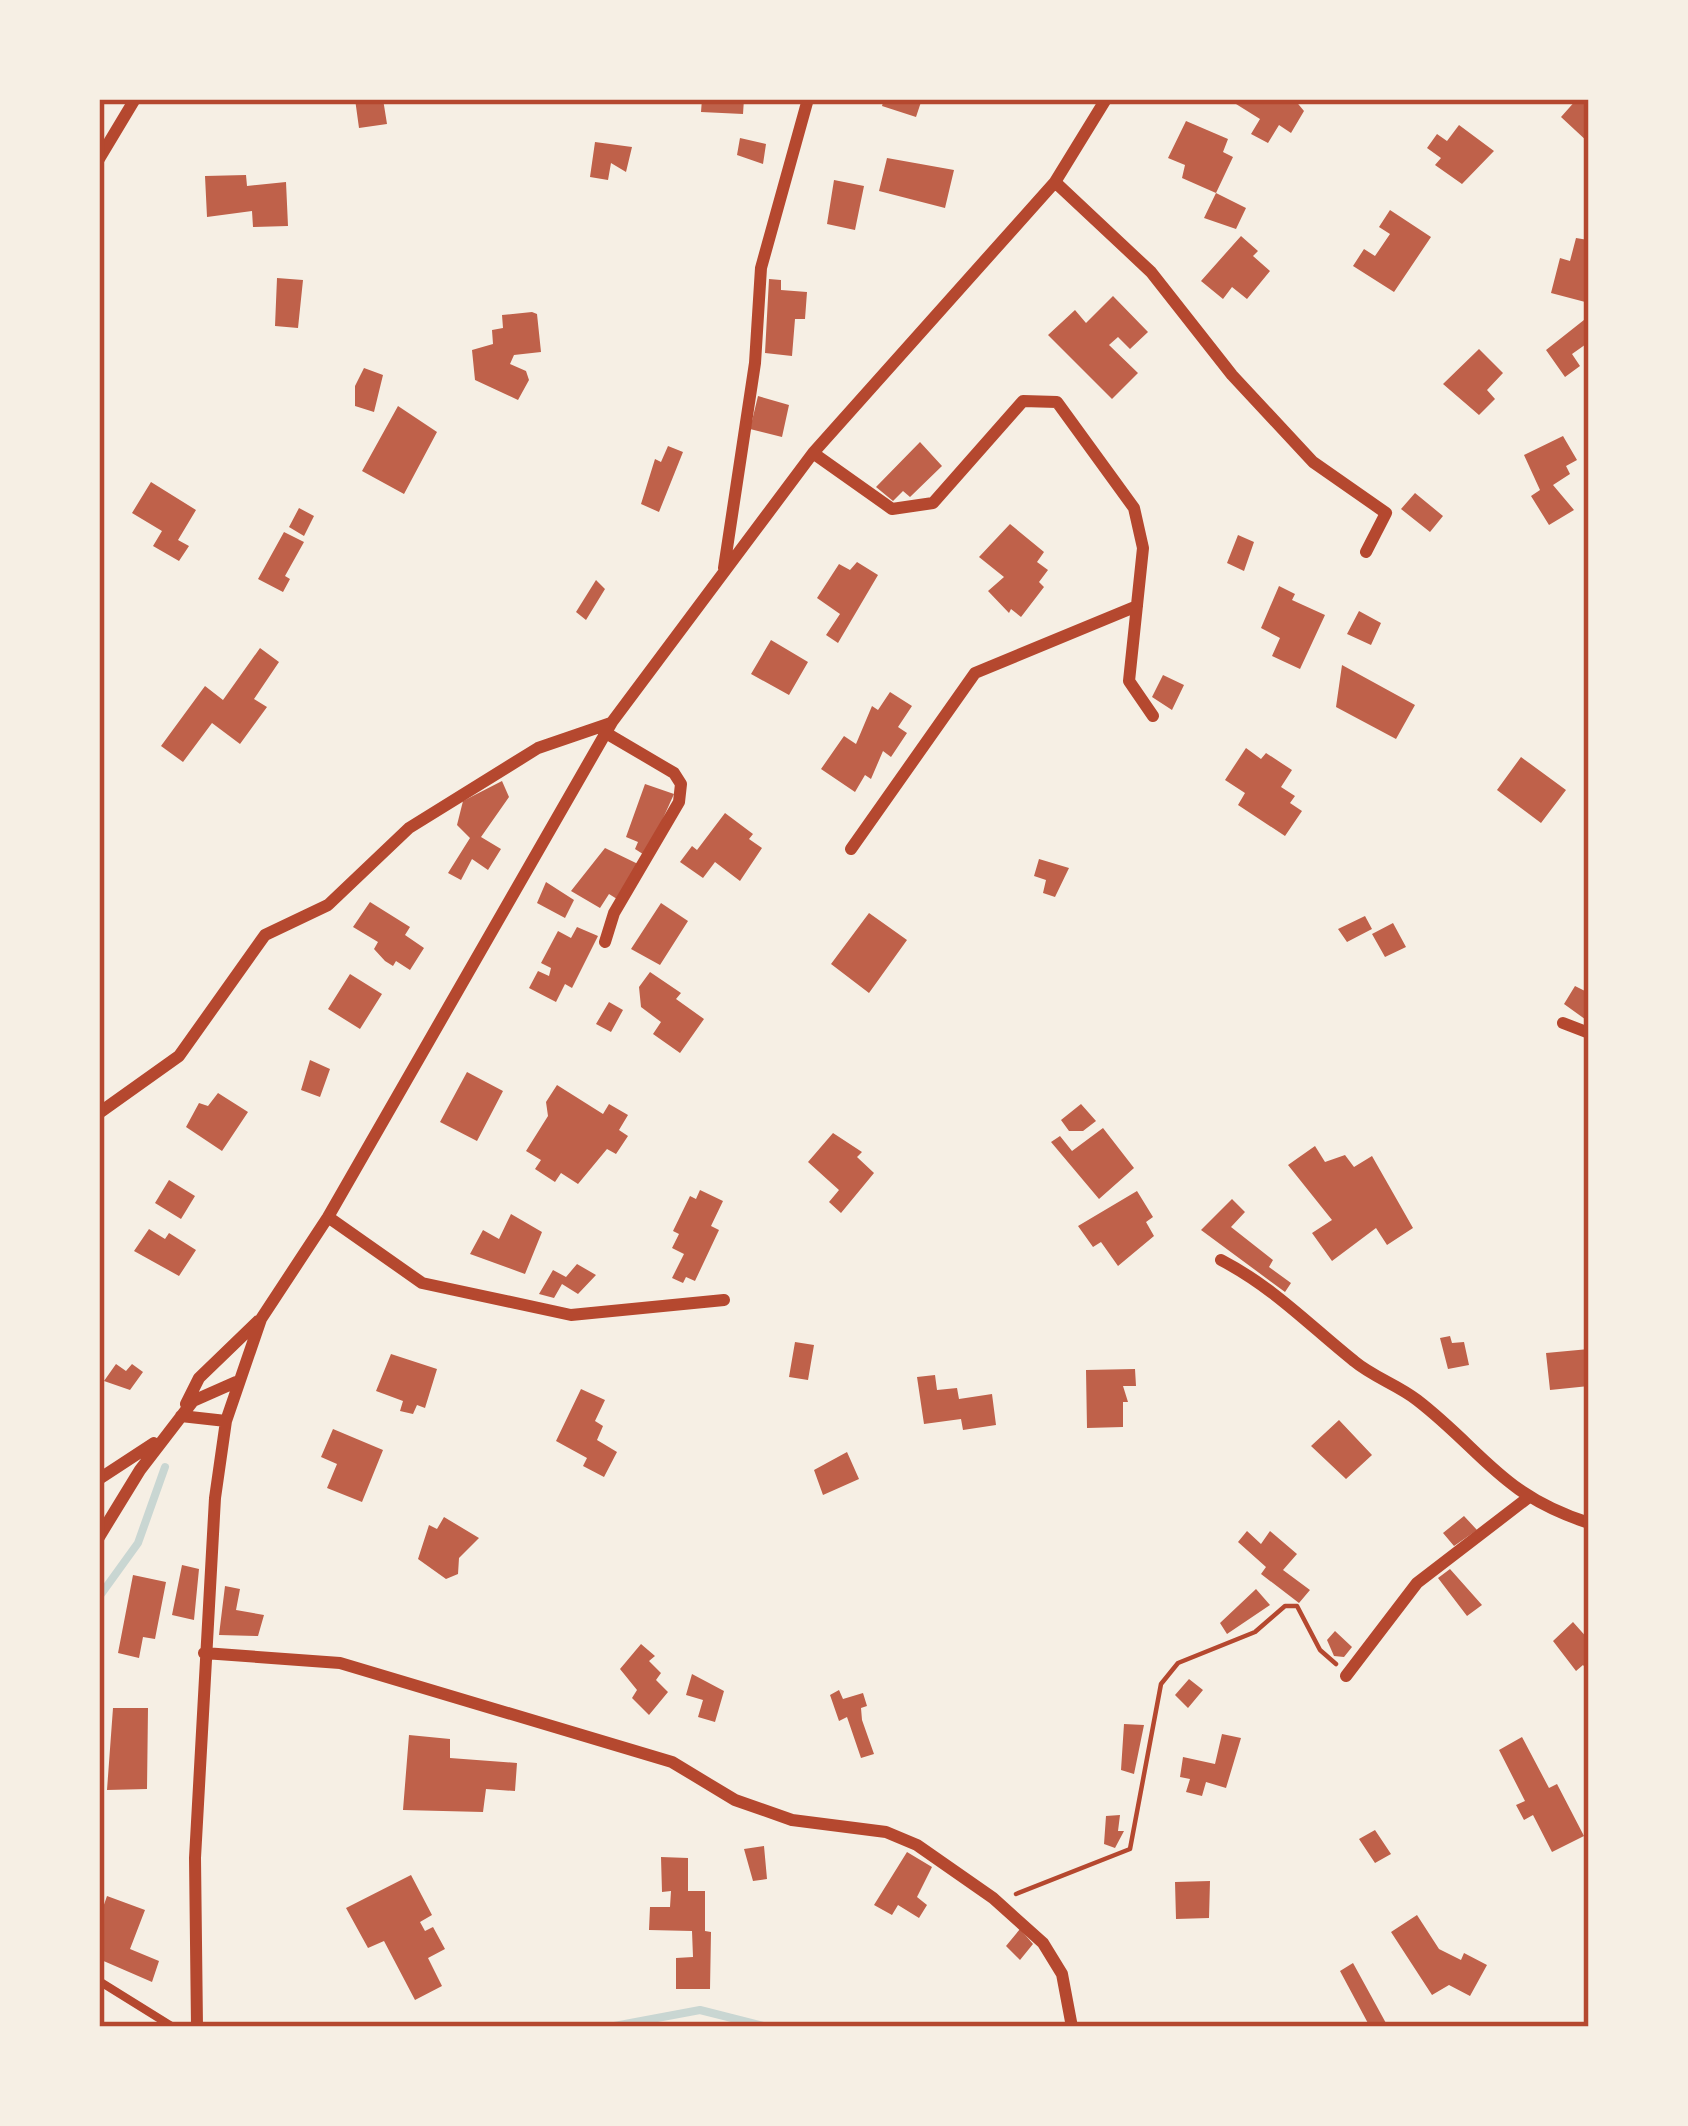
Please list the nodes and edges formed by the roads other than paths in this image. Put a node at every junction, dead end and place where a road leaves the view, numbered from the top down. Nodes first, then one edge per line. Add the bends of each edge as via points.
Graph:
1 (135, 99) edge
2 (808, 99) edge
3 (1106, 99) edge
4 (99, 159) edge
5 (1055, 182) junction
6 (813, 453) junction
7 (1366, 552) dead end
8 (724, 569) junction
9 (1137, 605) junction
10 (1153, 716) dead end
11 (609, 728) junction
12 (851, 849) dead end
13 (605, 942) dead end
14 (1563, 1023) dead end
15 (1589, 1033) edge
16 (99, 1113) edge
17 (328, 1217) junction
18 (1221, 1260) dead end
19 (724, 1300) dead end
20 (261, 1318) junction
21 (236, 1382) junction
22 (181, 1416) junction
23 (226, 1420) junction
24 (165, 1436) junction
25 (99, 1479) edge
26 (1529, 1497) junction
27 (1589, 1522) edge
28 (99, 1537) edge
29 (204, 1653) junction
30 (1346, 1676) road end
31 (99, 1982) edge
32 (173, 2027) edge
33 (197, 2027) edge
34 (1072, 2027) edge

1 - 4 street
2 - 8 street via 760,268 755,363
3 - 5 street
5 - 6 street
5 - 7 street via 1151,272 1313,462 1386,513
6 - 8 street
6 - 9 street via 892,509 933,502 1023,400 1057,402 1134,508 1143,548
8 - 11 street
9 - 10 street via 1129,681
9 - 12 street via 975,673
11 - 13 street via 681,784 679,802
11 - 16 street via 520,759 409,828 328,905 265,935 178,1056
11 - 17 street
14 - 15 street
17 - 19 street via 422,1283 571,1316
17 - 20 street
18 - 26 street via 1417,1399 1484,1466
20 - 21 street
20 - 22 street via 199,1378
21 - 22 street via 193,1401
21 - 23 street
22 - 23 street
22 - 24 street
23 - 29 street
24 - 25 street
24 - 28 street
26 - 27 street
26 - 30 street via 1417,1583
29 - 33 street
29 - 34 street via 340,1663 672,1762 751,1807 917,1845 1042,1943 1062,1974
31 - 32 lane

